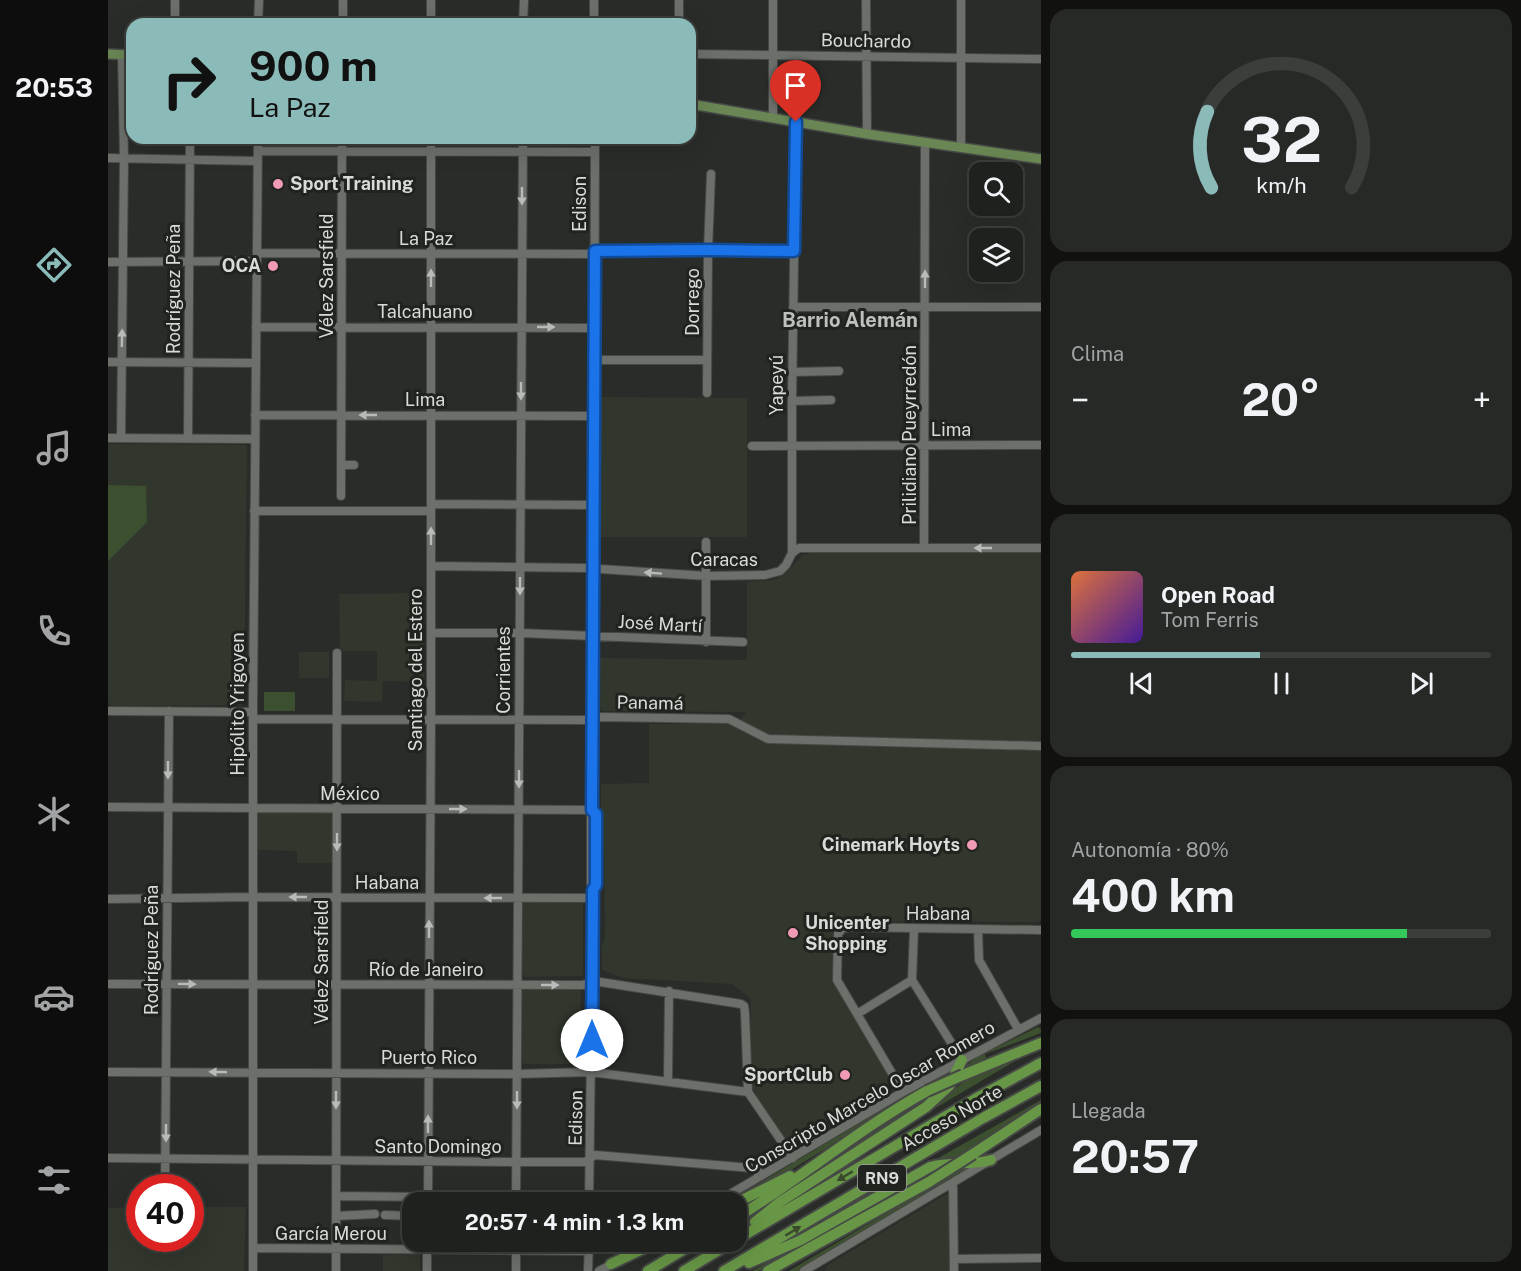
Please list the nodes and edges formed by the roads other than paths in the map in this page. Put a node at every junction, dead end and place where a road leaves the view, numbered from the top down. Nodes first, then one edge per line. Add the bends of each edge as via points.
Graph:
1 (174, 0) edge
2 (259, 0) edge
3 (343, 0) edge
4 (431, 0) edge
5 (524, 0) edge
6 (594, 0) edge
7 (679, 0) edge
8 (773, 0) edge
9 (866, 0) edge
10 (961, 0) edge
11 (175, 18) edge
12 (258, 18) edge
13 (342, 18) edge
14 (431, 18) edge
15 (524, 18) edge
16 (594, 18) edge
17 (679, 18) edge
18 (108, 54) edge
19 (696, 54) edge
20 (126, 55) edge
21 (773, 55) junction
22 (866, 56) junction
23 (961, 58) junction
24 (1041, 58) edge
25 (126, 89) edge
26 (696, 105) edge
27 (773, 118) junction
28 (796, 122) junction
29 (867, 134) junction
30 (926, 142) junction
31 (190, 144) edge
32 (258, 144) edge
33 (342, 144) edge
34 (431, 144) edge
35 (523, 144) edge
36 (595, 144) edge
37 (961, 146) junction
38 (342, 151) junction
39 (258, 152) junction
40 (431, 152) junction
41 (523, 152) junction
42 (595, 152) junction
43 (108, 158) edge
44 (124, 158) junction
45 (1041, 159) edge
46 (190, 160) junction
47 (258, 161) junction
48 (711, 174) dead end
49 (708, 250) junction
50 (794, 251) junction
51 (342, 253) junction
52 (595, 253) junction
53 (431, 254) junction
54 (522, 254) junction
55 (257, 257) junction
56 (188, 261) junction
57 (108, 262) edge
58 (123, 262) junction
59 (793, 306) junction
60 (925, 307) junction
61 (1041, 307) edge
62 (256, 327) junction
63 (342, 327) junction
64 (431, 327) junction
65 (522, 327) junction
66 (594, 328) junction
67 (594, 360) junction
68 (707, 360) junction
69 (108, 362) edge
70 (122, 362) junction
71 (189, 363) junction
72 (256, 363) junction
73 (839, 371) dead end
74 (792, 372) junction
75 (707, 393) dead end
76 (831, 400) dead end
77 (792, 401) junction
78 (341, 414) junction
79 (255, 415) junction
80 (431, 415) junction
81 (521, 416) junction
82 (594, 416) junction
83 (108, 438) edge
84 (121, 438) junction
85 (188, 439) junction
86 (255, 439) junction
87 (925, 445) junction
88 (1041, 445) edge
89 (752, 446) dead end
90 (792, 446) junction
91 (341, 465) junction
92 (354, 465) dead end
93 (341, 496) dead end
94 (520, 505) junction
95 (594, 505) junction
96 (431, 508) junction
97 (254, 511) junction
98 (706, 542) dead end
99 (924, 547) junction
100 (1041, 548) edge
101 (792, 553) junction
102 (431, 566) junction
103 (520, 566) junction
104 (593, 569) junction
105 (707, 576) junction
106 (431, 633) junction
107 (520, 633) junction
108 (593, 635) junction
109 (706, 642) junction
110 (742, 642) dead end
111 (337, 653) dead end
112 (108, 711) edge
113 (169, 711) junction
114 (253, 716) junction
115 (593, 719) junction
116 (337, 720) junction
117 (431, 720) junction
118 (519, 720) junction
119 (1041, 746) edge
120 (108, 807) edge
121 (168, 808) junction
122 (253, 809) junction
123 (337, 809) junction
124 (430, 809) junction
125 (519, 810) junction
126 (592, 810) junction
127 (593, 894) junction
128 (253, 897) junction
129 (337, 897) junction
130 (430, 898) junction
131 (518, 898) junction
132 (108, 899) edge
133 (167, 899) junction
134 (978, 929) junction
135 (914, 930) junction
136 (1041, 930) edge
137 (912, 980) junction
138 (167, 983) junction
139 (592, 983) junction
140 (108, 984) edge
141 (336, 984) junction
142 (429, 984) junction
143 (253, 985) junction
144 (518, 985) junction
145 (669, 992) junction
146 (857, 1014) junction
147 (1041, 1018) edge
148 (1018, 1029) junction
149 (1038, 1044) edge
150 (962, 1060) junction
151 (1041, 1063) edge
152 (108, 1072) edge
153 (166, 1072) junction
154 (591, 1072) junction
155 (253, 1073) junction
156 (336, 1073) junction
157 (428, 1073) junction
158 (517, 1074) junction
159 (668, 1081) junction
160 (1041, 1086) edge
161 (748, 1092) junction
162 (903, 1092) junction
163 (1041, 1109) edge
164 (1041, 1130) edge
165 (835, 1152) junction
166 (108, 1158) edge
167 (166, 1158) junction
168 (590, 1158) junction
169 (793, 1158) junction
170 (253, 1160) junction
171 (991, 1160) junction
172 (336, 1161) junction
173 (428, 1162) junction
174 (517, 1162) junction
175 (165, 1174) edge
176 (757, 1178) junction
177 (953, 1184) junction
178 (428, 1192) edge
179 (516, 1192) edge
180 (589, 1192) edge
181 (733, 1192) edge
182 (336, 1196) junction
183 (747, 1197) edge
184 (402, 1199) edge
185 (747, 1211) edge
186 (375, 1214) dead end
187 (385, 1215) dead end
188 (336, 1216) junction
189 (402, 1216) edge
190 (747, 1229) edge
191 (747, 1233) edge
192 (838, 1233) junction
193 (402, 1247) edge
194 (253, 1248) junction
195 (336, 1249) junction
196 (427, 1252) edge
197 (516, 1252) edge
198 (589, 1252) edge
199 (632, 1252) edge
200 (636, 1252) edge
201 (679, 1252) edge
202 (715, 1252) edge
203 (1041, 1258) edge
204 (955, 1259) junction
205 (611, 1264) junction
206 (814, 1269) edge
207 (253, 1271) edge
208 (336, 1271) edge
209 (427, 1271) edge
210 (516, 1271) edge
211 (588, 1271) edge
212 (599, 1271) edge
213 (648, 1271) edge
214 (684, 1271) edge
215 (724, 1271) edge
216 (732, 1271) edge
217 (768, 1271) edge
218 (778, 1271) edge
219 (804, 1271) edge
220 (954, 1271) edge

1 - 11 street
2 - 12 street
3 - 13 street
4 - 14 street
5 - 15 street
6 - 16 street
7 - 17 street
8 - 21 street
9 - 22 street
10 - 23 street
18 - 20 main road
19 - 21 street, Bouchardo
21 - 22 street, Bouchardo
21 - 27 street
22 - 23 street, Bouchardo
22 - 29 street
23 - 24 street, Bouchardo
23 - 37 street
25 - 44 street
26 - 27 main road
27 - 28 main road
28 - 29 main road
28 - 50 street, Yapeyú
29 - 30 main road
30 - 37 main road
60 -> 30 street, Prilidiano Pueyrredón
31 - 46 street, Rodríguez Peña
32 - 39 street, Hipólito Yrigoyen
33 - 38 street, Vélez Sarsfield
34 - 40 street, Santiago del Estero
35 - 41 street, Corrientes
36 - 42 street, Edison
37 - 45 main road
38 - 39 street
38 - 40 street
38 - 51 street, Vélez Sarsfield
39 - 47 street, Hipólito Yrigoyen
40 - 41 street
40 - 53 street, Santiago del Estero
41 - 42 street
41 -> 54 street, Corrientes
42 - 52 street, Edison
43 - 44 street
44 - 46 street
44 - 58 street
46 - 47 street
46 - 56 street, Rodríguez Peña
47 - 55 street, Hipólito Yrigoyen
48 - 49 street, Dorrego
49 - 50 street, La Paz
49 - 52 street, La Paz
49 - 68 street, Dorrego
50 - 59 street, Yapeyú
51 - 53 street, La Paz
51 - 55 street, La Paz
51 - 63 street, Vélez Sarsfield
52 - 54 street, La Paz
52 - 66 street, Edison
53 - 54 street, La Paz
64 -> 53 street, Santiago del Estero
54 - 65 street, Corrientes
55 - 56 street, La Paz
55 - 62 street, Hipólito Yrigoyen
56 - 58 street, La Paz
56 - 71 street, Rodríguez Peña
57 - 58 street, La Paz
70 -> 58 street
59 - 60 street
59 - 74 street, Yapeyú
60 - 61 street
60 - 87 street, Prilidiano Pueyrredón
62 - 63 street, Talcahuano
62 - 72 street, Hipólito Yrigoyen
63 - 64 street, Talcahuano
63 - 78 street, Vélez Sarsfield
64 - 65 street, Talcahuano
64 - 80 street, Santiago del Estero
65 -> 66 street, Talcahuano
65 -> 81 street, Corrientes
66 - 67 street, Edison
67 - 68 street
67 - 82 street, Edison
68 - 75 street, Dorrego
69 - 70 street
70 - 71 street
70 - 84 street
71 - 72 street
71 - 85 street, Rodríguez Peña
72 - 79 street, Hipólito Yrigoyen
73 - 74 street
74 - 77 street, Yapeyú
76 - 77 street
77 - 90 street, Yapeyú
78 - 79 street, Lima
80 -> 78 street, Lima
78 - 91 street, Vélez Sarsfield
79 - 86 street, Hipólito Yrigoyen
80 - 81 street, Lima
80 - 96 street, Santiago del Estero
81 - 82 street, Lima
81 - 94 street, Corrientes
82 - 95 street, Edison
83 - 84 street
84 - 85 street
85 - 86 street
86 - 97 street, Hipólito Yrigoyen
87 - 88 street, Lima
87 - 90 street, Lima
87 - 99 street, Prilidiano Pueyrredón
89 - 90 street, Lima
90 - 101 street, Yapeyú
91 - 92 street
91 - 93 street, Vélez Sarsfield
94 - 95 street
94 - 96 street
94 - 103 street, Corrientes
95 - 104 street, Edison
96 - 97 street
102 -> 96 street, Santiago del Estero
97 - 114 street, Hipólito Yrigoyen
98 - 105 street
100 -> 99 street
99 - 101 street via 799,548
101 - 105 street, Caracas via 786,565 775,573
102 - 103 street, Caracas
102 - 106 street, Santiago del Estero
103 - 104 street, Caracas
103 -> 107 street, Corrientes
105 -> 104 street, Caracas
104 - 108 street, Edison
105 - 109 street
106 - 107 street, José Martí
106 - 117 street, Santiago del Estero
107 - 108 street, José Martí
107 - 118 street, Corrientes
108 - 109 street, José Martí
108 - 115 street, Edison
109 - 110 street, José Martí
111 - 116 street, Vélez Sarsfield
112 - 113 street, Panamá
113 - 114 street, Panamá
113 -> 121 street, Rodríguez Peña
114 - 116 street, Panamá
114 - 122 street, Hipólito Yrigoyen
115 - 118 street, Panamá
115 - 119 street, Panamá via 729,719 768,740
115 - 126 street, Edison
116 - 117 street, Panamá
116 - 123 street, Vélez Sarsfield
117 - 118 street, Panamá
117 - 124 street, Santiago del Estero
118 -> 125 street, Corrientes
120 - 121 street, México
121 - 122 street, México
121 - 133 street, Rodríguez Peña
122 - 123 street, México
122 - 128 street, Hipólito Yrigoyen
123 - 124 street, México
123 -> 129 street, Vélez Sarsfield
124 -> 125 street, México
124 - 130 street, Santiago del Estero
125 - 126 street, México
125 - 131 street, Corrientes
126 - 127 street, Edison via 596,814 597,848
127 - 131 street, Habana
127 - 139 street, Edison
129 -> 128 street, Habana
128 - 133 street, Habana
128 - 143 street, Hipólito Yrigoyen
129 - 130 street, Habana
129 - 141 street, Vélez Sarsfield
131 -> 130 street, Habana
142 -> 130 street, Santiago del Estero
131 - 144 street, Corrientes
132 - 133 street, Habana
133 - 138 street, Rodríguez Peña
134 - 135 street, Habana
134 - 136 street, Habana
134 - 148 street via 979,960
135 - 137 street
135 - 146 street, Habana via 849,927 838,934 837,980
137 - 146 street
137 - 150 street
138 - 140 street, Río de Janeiro
138 -> 143 street, Río de Janeiro
138 - 153 street, Rodríguez Peña
144 -> 139 street, Río de Janeiro
139 - 145 street, Río de Janeiro
139 - 154 street, Edison
141 - 142 street, Río de Janeiro
141 - 143 street, Río de Janeiro
141 - 156 street, Vélez Sarsfield
142 - 144 street, Río de Janeiro
142 - 157 street, Santiago del Estero
143 - 155 street, Hipólito Yrigoyen
144 - 158 street, Corrientes
145 - 159 street
145 - 161 street, Río de Janeiro via 744,1006
146 - 162 street
147 - 148 street, Conscripto Marcelo Oscar Romero
148 - 150 street, Conscripto Marcelo Oscar Romero
149 - 165 highway, bridge via 927,1091
150 - 162 street, Conscripto Marcelo Oscar Romero
150 - 190 highway via 949,1086 926,1107 780,1202
151 -> 191 highway, Acceso Norte / RN9
152 - 153 street, Puerto Rico
155 -> 153 street, Puerto Rico
153 -> 167 street, Rodríguez Peña
154 - 158 street, Puerto Rico
154 - 159 street, Puerto Rico
154 - 168 street, Edison
155 - 156 street, Puerto Rico
155 - 170 street, Hipólito Yrigoyen
156 - 157 street, Puerto Rico
156 -> 172 street, Vélez Sarsfield
157 - 158 street, Puerto Rico
173 -> 157 street, Santiago del Estero
158 -> 174 street, Corrientes
159 - 161 street, Puerto Rico
215 -> 160 highway, Acceso Norte / RN9
161 - 169 street
162 - 169 street, Conscripto Marcelo Oscar Romero
163 - 192 highway, bridge via 929,1182
164 - 171 street
165 - 183 highway
165 - 185 highway
166 - 167 street, Santo Domingo
167 - 170 street, Santo Domingo
167 - 175 street, Rodríguez Peña
168 - 174 street, Santo Domingo via 585,1162
168 - 176 street, Santo Domingo via 595,1155 752,1168 759,1172
168 - 180 street, Edison
169 - 176 street, Conscripto Marcelo Oscar Romero
170 - 172 street, Santo Domingo
170 - 194 street, Hipólito Yrigoyen
171 - 177 street
171 - 216 highway via 930,1167 801,1240
172 - 173 street, Santo Domingo
172 - 182 street, Vélez Sarsfield
173 - 174 street, Santo Domingo
173 - 178 street, Santiago del Estero
174 - 179 street, Corrientes
176 - 181 street, Conscripto Marcelo Oscar Romero
177 - 204 street
177 - 206 street
182 - 184 street
182 - 188 street, Vélez Sarsfield
186 - 188 street
187 - 189 street
188 - 195 street, Vélez Sarsfield
192 - 217 highway
192 - 218 highway
193 - 195 street, García Merou
194 - 195 street, García Merou
194 - 207 street, Hipólito Yrigoyen
195 - 208 street, Vélez Sarsfield
196 - 209 street
197 - 210 street
198 - 211 street
199 - 205 street
200 - 205 highway
201 - 213 highway
202 - 214 highway, Acceso Norte / RN9
203 - 204 street
204 - 220 street
205 - 212 street
206 - 219 street

